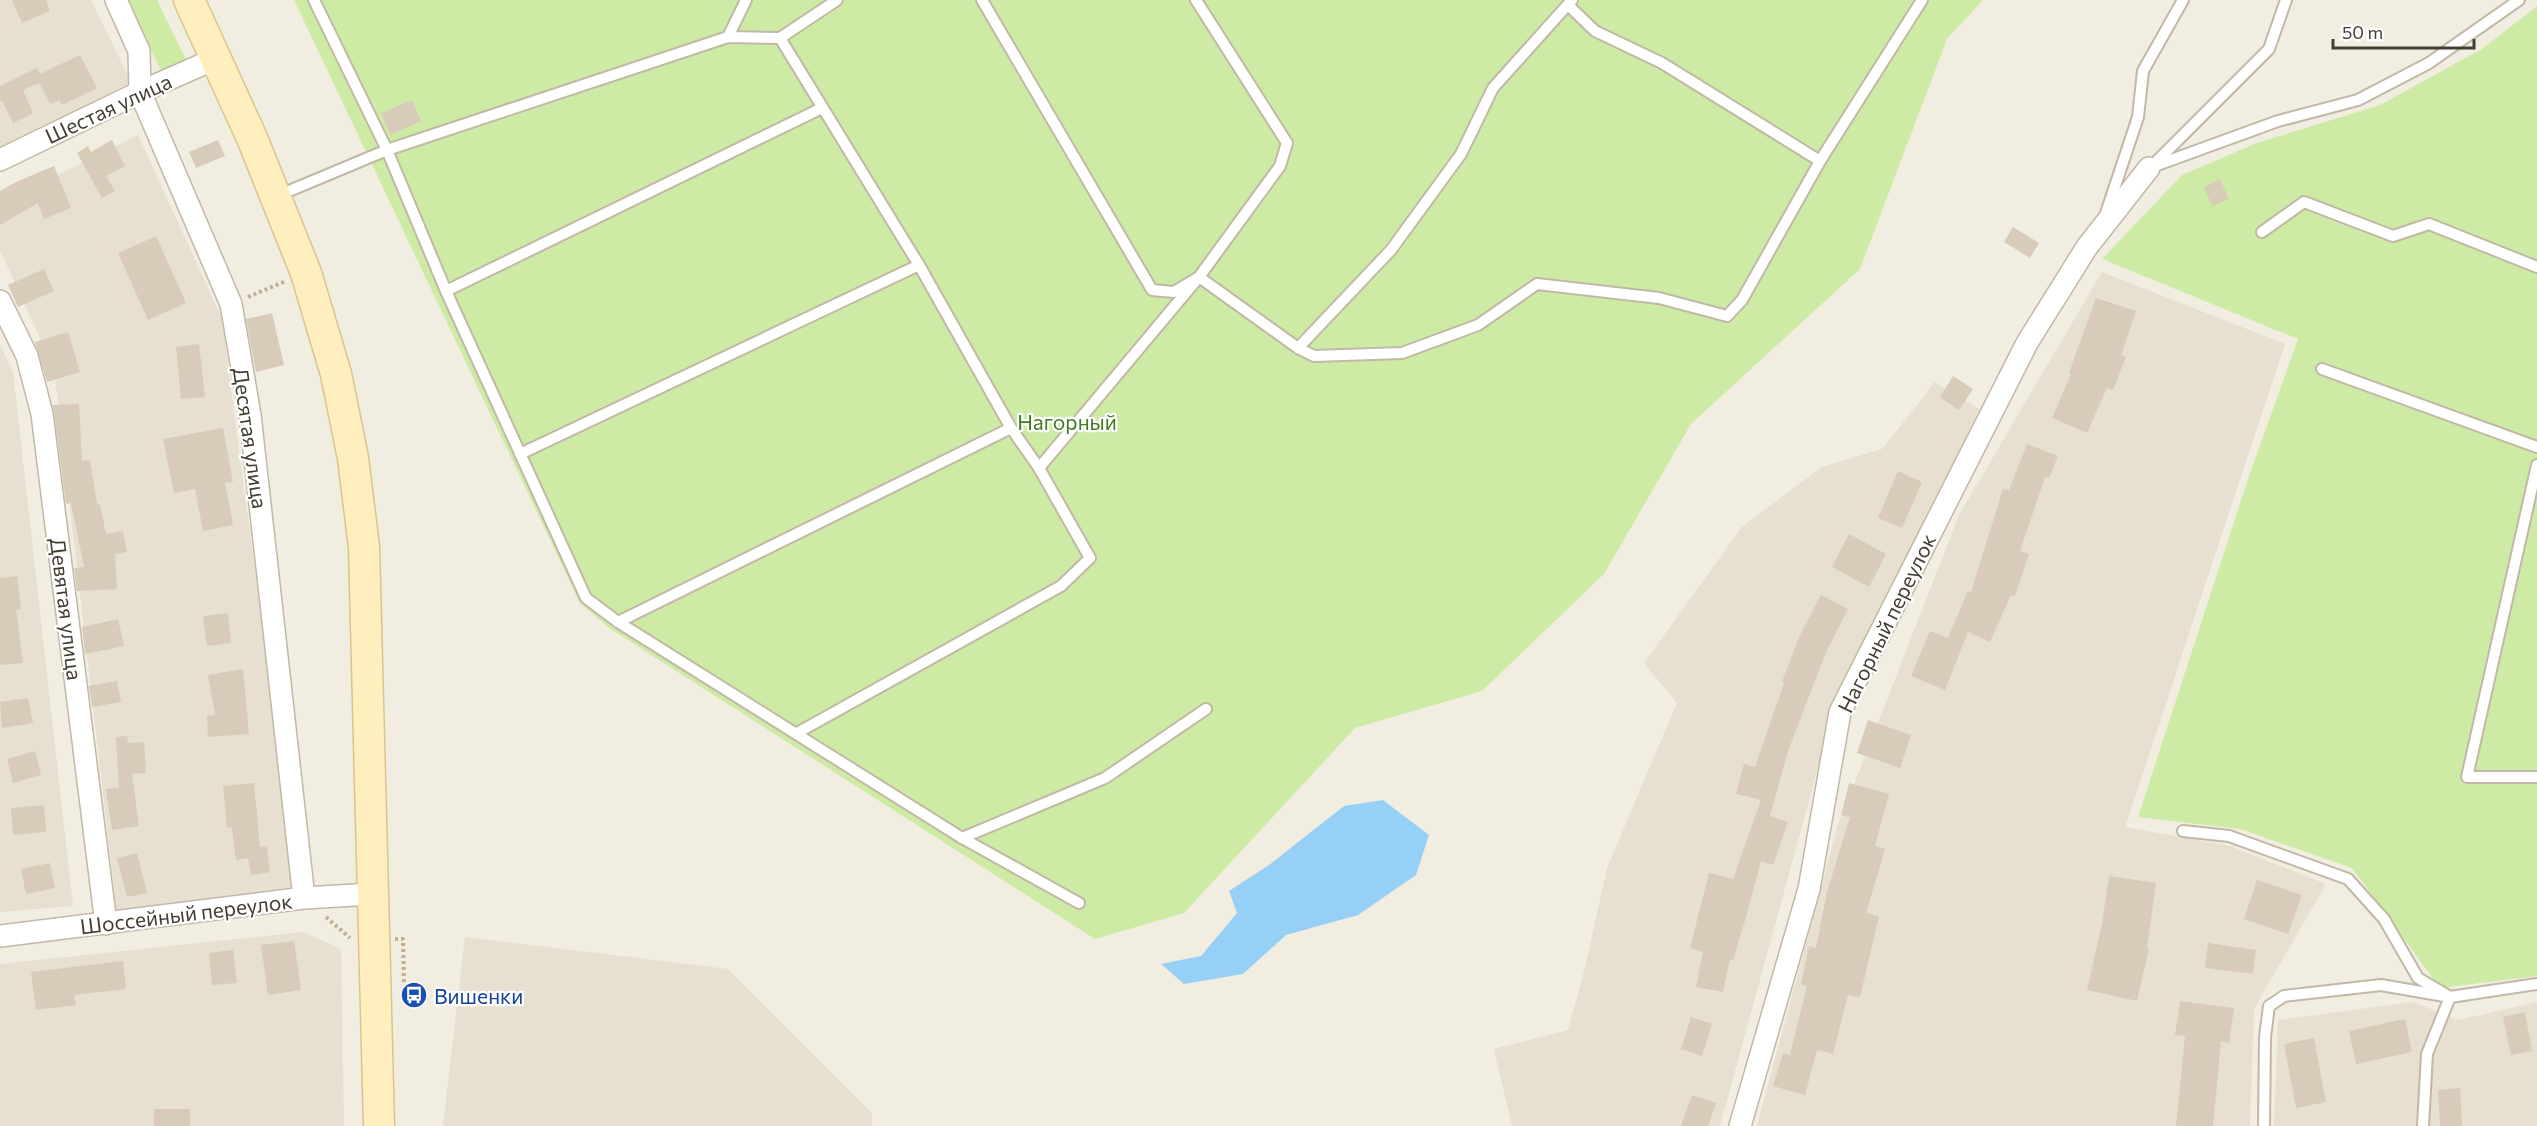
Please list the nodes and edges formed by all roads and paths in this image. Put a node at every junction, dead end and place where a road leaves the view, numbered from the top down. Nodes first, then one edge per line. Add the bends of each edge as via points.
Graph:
1 (116, 0) edge
2 (189, 0) edge
3 (314, 0) edge
4 (746, 0) edge
5 (837, 0) edge
6 (982, 0) edge
7 (1196, 0) edge
8 (1922, 0) edge
9 (2183, 0) edge
10 (2286, 0) edge
11 (2519, 0) edge
12 (1571, 3) edge
13 (728, 37) junction
14 (780, 38) junction
15 (217, 58) junction
16 (140, 92) junction
17 (822, 108) junction
18 (387, 150) junction
19 (0, 160) edge
20 (1820, 161) junction
21 (2148, 170) junction
22 (277, 196) junction
23 (2104, 219) dead end
24 (2262, 232) dead end
25 (919, 265) junction
26 (2537, 267) edge
27 (306, 273) junction
28 (1198, 277) junction
29 (446, 291) junction
30 (0, 301) edge
31 (231, 304) junction
32 (1298, 348) junction
33 (2322, 369) dead end
34 (1011, 428) junction
35 (2537, 447) edge
36 (519, 454) junction
37 (2537, 465) edge
38 (1039, 468) junction
39 (618, 622) junction
40 (1206, 709) dead end
41 (797, 733) junction
42 (2537, 777) edge
43 (2183, 831) dead end
44 (962, 838) junction
45 (372, 894) junction
46 (304, 898) junction
47 (1079, 903) dead end
48 (106, 924) junction
49 (0, 936) edge
50 (353, 940) dead end
51 (2537, 984) edge
52 (2450, 997) junction
53 (379, 1126) edge
54 (1740, 1126) edge
55 (2264, 1126) edge
56 (2423, 1126) edge

1 - 16 street, Десятая улица via 139,51
2 - 15 main road
3 - 18 lane
4 - 13 lane
5 - 14 lane
6 - 28 lane via 1152,290 1174,292
7 - 28 lane via 1287,143 1280,166
8 - 20 lane
9 - 23 lane via 2143,71 2138,117
10 - 21 lane via 2269,49
11 - 21 lane via 2429,63 2358,100 2278,121
12 - 20 lane via 1595,31 1662,63
12 - 32 lane via 1493,88 1461,154 1390,250
13 - 14 lane
13 - 18 lane
14 - 17 lane
15 - 16 street, Шестая улица
15 - 22 main road
16 - 19 street, Шестая улица
16 - 31 street, Десятая улица
17 - 25 lane
17 - 29 lane
18 - 22 lane
18 - 29 lane
20 - 32 lane via 1742,300 1727,316 1659,298 1536,284 1478,325 1402,353 1314,356
21 - 54 street, Нагорный переулок via 2087,247 2027,343 1840,712 1809,889
22 - 27 main road
24 - 26 lane via 2304,202 2393,236 2429,224
25 - 34 lane
25 - 36 lane
27 - 31 path
27 - 45 main road via 336,374 353,458 364,547
28 - 32 lane
28 - 38 lane
29 - 36 lane
30 - 48 street, Девятая улица via 27,356 42,414
31 - 46 street, Десятая улица via 250,415
33 - 35 lane
34 - 38 lane
34 - 39 lane
36 - 39 lane via 586,597
37 - 42 lane via 2467,777
38 - 41 lane via 1090,558 1061,586
39 - 41 lane
40 - 44 lane via 1105,778
41 - 44 lane
43 - 52 lane via 2229,836 2348,879 2384,919 2418,978
44 - 47 lane
45 - 46 street, Шоссейный переулок
45 - 53 main road
46 - 48 street, Шоссейный переулок
46 - 50 path
48 - 49 street, Шоссейный переулок
51 - 52 lane
52 - 55 lane via 2381,985 2284,996 2269,1006
52 - 56 lane via 2427,1054

